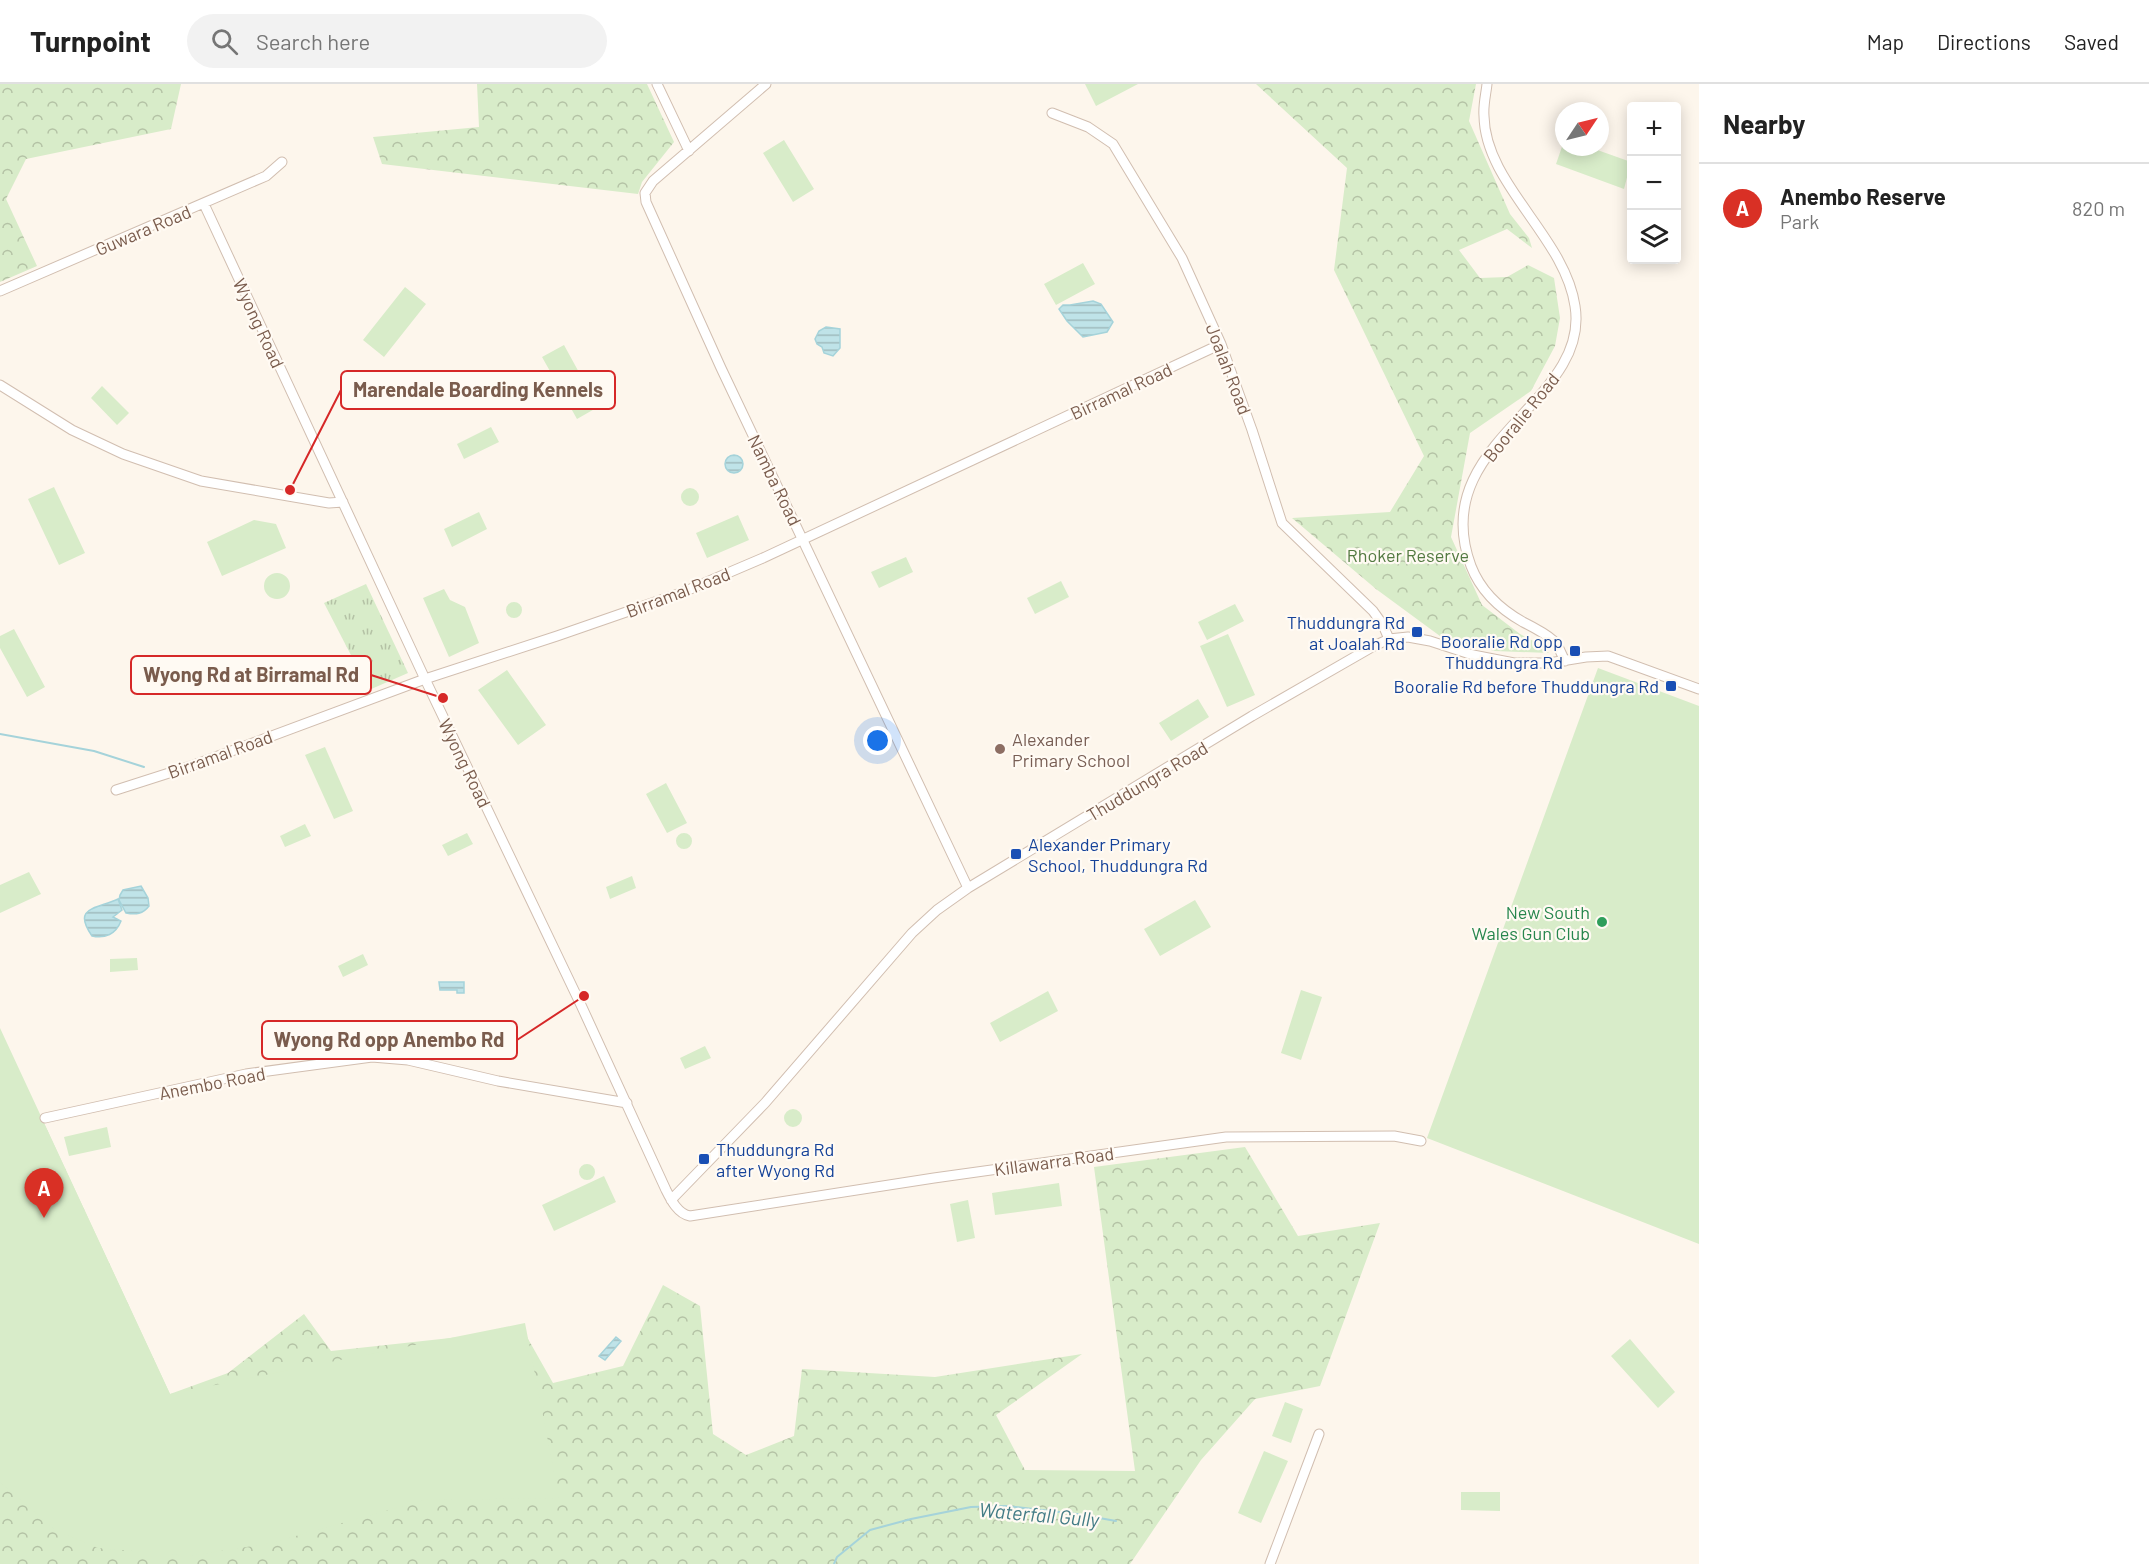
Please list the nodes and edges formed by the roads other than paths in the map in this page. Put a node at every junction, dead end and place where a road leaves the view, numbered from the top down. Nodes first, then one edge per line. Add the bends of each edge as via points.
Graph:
1 (657, 84) edge
2 (766, 84) edge
3 (1487, 84) edge
4 (1052, 113) dead end
5 (688, 151) junction
6 (282, 162) dead end
7 (204, 204) junction
8 (0, 291) edge
9 (1221, 344) junction
10 (0, 384) edge
11 (343, 502) junction
12 (803, 539) junction
13 (1389, 639) junction
14 (1565, 661) junction
15 (425, 679) junction
16 (1699, 689) edge
17 (116, 790) dead end
18 (968, 888) junction
19 (627, 1103) junction
20 (45, 1118) dead end
21 (1421, 1141) dead end
22 (671, 1200) junction
23 (690, 1216) joint
24 (1318, 1434) dead end
25 (1270, 1564) edge

1 - 5 street
2 - 5 street, Namba Road
3 - 14 street, Booralie Road via 1484,118 1492,153 1558,258 1570,283 1576,325 1561,367 1488,454 1476,474 1465,504 1465,543 1472,569 1486,592 1505,611 1553,640
4 - 9 street, Joalah Road via 1088,127 1113,144 1182,258
5 - 12 street, Namba Road via 649,186 646,202
6 - 7 street, Guwara Road via 266,176
7 - 8 street, Guwara Road
7 - 11 street, Wyong Road
9 - 12 street, Birramal Road
9 - 13 street, Joalah Road via 1282,523 1373,611
10 - 11 street via 97,443 186,477 329,503
11 - 15 street, Wyong Road
12 - 15 street, Birramal Road via 681,593
12 - 18 street, Namba Road
13 - 14 street, Thuddungra Road via 1420,638 1503,661
13 - 18 street, Thuddungra Road via 1345,661
14 - 16 street via 1608,656
15 - 17 street, Birramal Road
15 - 19 street, Wyong Road
18 - 22 street, Thuddungra Road via 912,933 765,1103
19 - 20 street, Anembo Road via 498,1081 408,1060 372,1057 246,1074
19 - 22 street, Wyong Road
21 - 23 street, Killawarra Road via 1394,1136 1226,1137
22 - 23 street, Wyong Road
24 - 25 street

